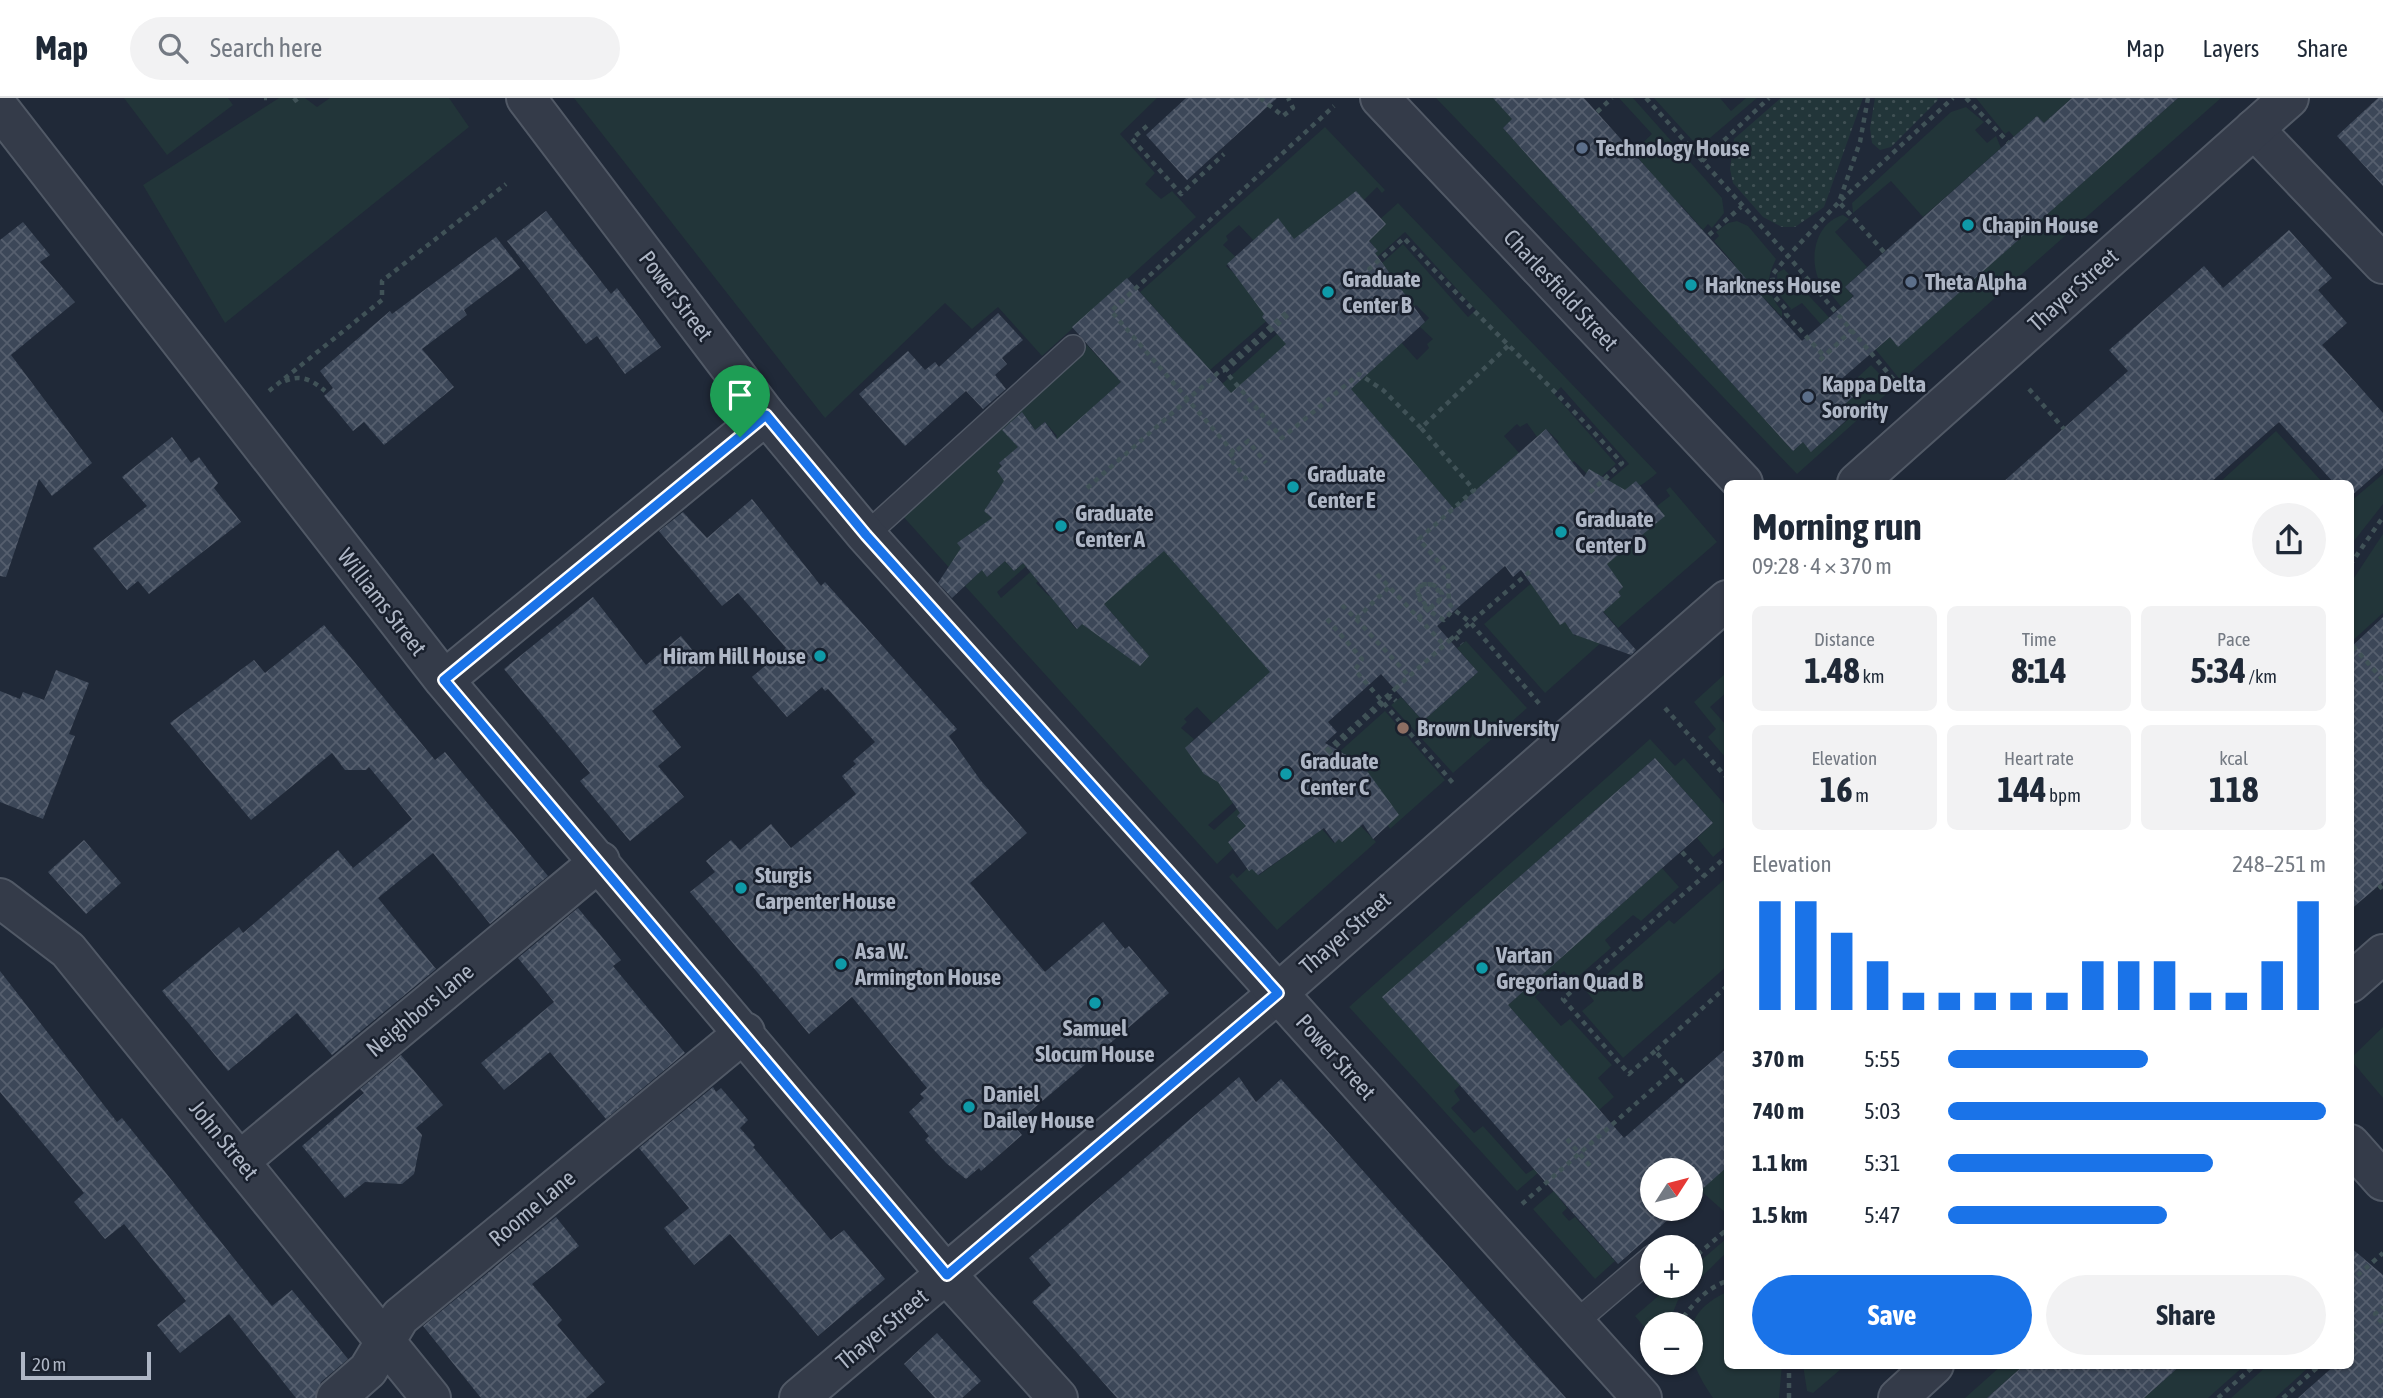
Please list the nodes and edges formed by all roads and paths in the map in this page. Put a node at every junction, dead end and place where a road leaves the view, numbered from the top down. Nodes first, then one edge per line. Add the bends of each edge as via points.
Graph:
1 (526, 98) edge
2 (1260, 98) edge
3 (1288, 98) edge
4 (1380, 98) edge
5 (1612, 98) edge
6 (1646, 98) edge
7 (1769, 98) edge
8 (1868, 98) edge
9 (1953, 98) edge
10 (1966, 98) edge
11 (2289, 98) edge
12 (1946, 101) edge
13 (1334, 106) dead end
14 (0, 109) edge
15 (1597, 112) dead end
16 (1147, 126) dead end
17 (2254, 129) junction
18 (2008, 142) dead end
19 (1224, 154) dead end
20 (1702, 161) junction
21 (506, 184) dead end
22 (1839, 202) junction
23 (1741, 207) junction
24 (1709, 235) dead end
25 (1884, 252) dead end
26 (1787, 256) junction
27 (2383, 264) edge
28 (1368, 270) dead end
29 (1852, 330) junction
30 (1508, 346) junction
31 (1073, 347) dead end
32 (278, 384) junction
33 (2029, 389) dead end
34 (325, 391) dead end
35 (1904, 392) dead end
36 (261, 398) dead end
37 (1188, 399) junction
38 (766, 415) junction
39 (1421, 428) junction
40 (2064, 429) dead end
41 (1234, 453) junction
42 (1266, 463) dead end
43 (1247, 480) dead end
44 (1740, 480) edge
45 (1860, 480) edge
46 (1087, 488) dead end
47 (1588, 494) dead end
48 (2383, 516) edge
49 (866, 535) junction
50 (2361, 550) junction
51 (2354, 553) edge
52 (2354, 560) edge
53 (1533, 569) dead end
54 (1377, 574) dead end
55 (1389, 587) junction
56 (1724, 603) edge
57 (1342, 605) dead end
58 (1453, 609) junction
59 (1418, 618) junction
60 (1327, 619) dead end
61 (1356, 619) junction
62 (1455, 636) junction
63 (1462, 644) dead end
64 (1445, 646) junction
65 (2354, 647) edge
66 (1409, 676) junction
67 (444, 680) junction
68 (2383, 680) edge
69 (1396, 701) dead end
70 (1382, 703) junction
71 (1664, 708) dead end
72 (1545, 710) dead end
73 (1724, 775) edge
74 (1458, 788) dead end
75 (1682, 852) dead end
76 (1724, 859) edge
77 (600, 861) junction
78 (1704, 876) junction
79 (0, 898) edge
80 (2383, 954) edge
81 (2354, 979) edge
82 (1724, 989) edge
83 (1278, 993) junction
84 (745, 1032) junction
85 (1655, 1051) junction
86 (1673, 1071) junction
87 (1685, 1085) dead end
88 (1567, 1139) dead end
89 (2354, 1148) edge
90 (1579, 1153) junction
91 (241, 1160) junction
92 (1591, 1167) dead end
93 (2383, 1181) edge
94 (1521, 1205) dead end
95 (1724, 1232) edge
96 (1703, 1250) edge
97 (2381, 1255) edge
98 (2383, 1262) edge
99 (1640, 1267) edge
100 (947, 1275) junction
101 (2354, 1279) edge
102 (1724, 1282) edge
103 (2383, 1307) edge
104 (1687, 1312) edge
105 (1575, 1323) junction
106 (2382, 1323) edge
107 (385, 1343) junction
108 (1789, 1369) edge
109 (1930, 1369) edge
110 (2251, 1369) edge
111 (2316, 1369) edge
112 (336, 1398) edge
113 (431, 1398) edge
114 (799, 1398) edge
115 (1058, 1398) edge
116 (1642, 1398) edge
117 (1788, 1398) edge
118 (1898, 1398) edge
119 (2218, 1398) edge
120 (2283, 1398) edge

1 - 38 street, Power Street
2 - 3 path via 1283,116 1293,108
4 - 44 street, Charlesfield Street
5 - 15 path
6 - 20 path
7 - 20 path
8 - 22 path via 1860,142
9 - 12 path
10 - 18 path
11 - 17 street, Thayer Street
12 - 22 path
13 - 37 path via 1111,311
14 - 67 street, Williams Street
16 - 19 path via 1132,139 1181,194
17 - 27 street
17 - 45 street, Thayer Street
20 - 23 path
21 - 32 path via 382,281 382,300
22 - 25 path
22 - 26 path
23 - 24 path
23 - 26 path
26 - 29 path
26 - 29 path via 1774,270 1773,289 1786,314 1822,358
28 - 30 path via 1404,238
29 - 35 path
30 - 39 path
30 - 47 path via 1559,393 1622,463
31 - 49 lane
32 - 34 path via 298,377
32 - 36 path
33 - 40 path
37 - 39 path via 1287,314 1225,371 1282,438 1359,374 1383,390
37 - 41 path
37 - 46 path
38 - 49 street, Power Street
38 - 67 street
39 - 58 path via 1474,490 1419,539 1448,573
41 - 42 path via 1248,441
41 - 43 path via 1229,457
48 - 50 path
49 - 83 street, Power Street
50 - 51 path
50 - 52 path
53 - 62 path, bridge
54 - 55 path
55 - 59 path
55 - 61 path
56 - 83 street, Thayer Street
57 - 61 path
58 - 59 path, bridge via 1444,620 1430,612 1419,599 1417,593 1418,586 1431,583 1436,585 1442,594 1440,599 1437,603 1428,609 1418,593 1420,586 1430,584 1440,599 1430,608
58 - 72 path
59 - 64 path
60 - 70 path via 1362,659 1355,670
61 - 66 path
62 - 63 path
62 - 64 path, bridge
64 - 66 path
65 - 68 path
66 - 70 path, bridge via 1327,752
67 - 77 street, Williams Street
69 - 70 path via 1391,696
70 - 74 path
71 - 73 path
75 - 78 path
76 - 78 path
77 - 84 street, Williams Street
77 - 91 street, Neighbors Lane
78 - 85 path via 1563,999 1629,1074
79 - 91 street, John Street via 68,950
80 - 81 street
82 - 85 path
83 - 100 street, Thayer Street
83 - 105 street, Power Street
84 - 100 street, Williams Street
84 - 107 street, Roome Lane via 400,1317
85 - 86 path
86 - 87 path
86 - 90 path
88 - 90 path
89 - 93 street
90 - 92 path
90 - 94 path
91 - 107 street, John Street
95 - 96 path
97 - 98 path
97 - 101 path
99 - 105 lane
100 - 114 street, Thayer Street
100 - 115 street, Williams Street
102 - 104 path via 1713,1286
103 - 106 path via 2375,1314
105 - 116 street, Power Street
107 - 112 street, Roome Lane via 368,1370
107 - 113 street, John Street
108 - 117 path
109 - 118 street
110 - 119 path
111 - 120 path

